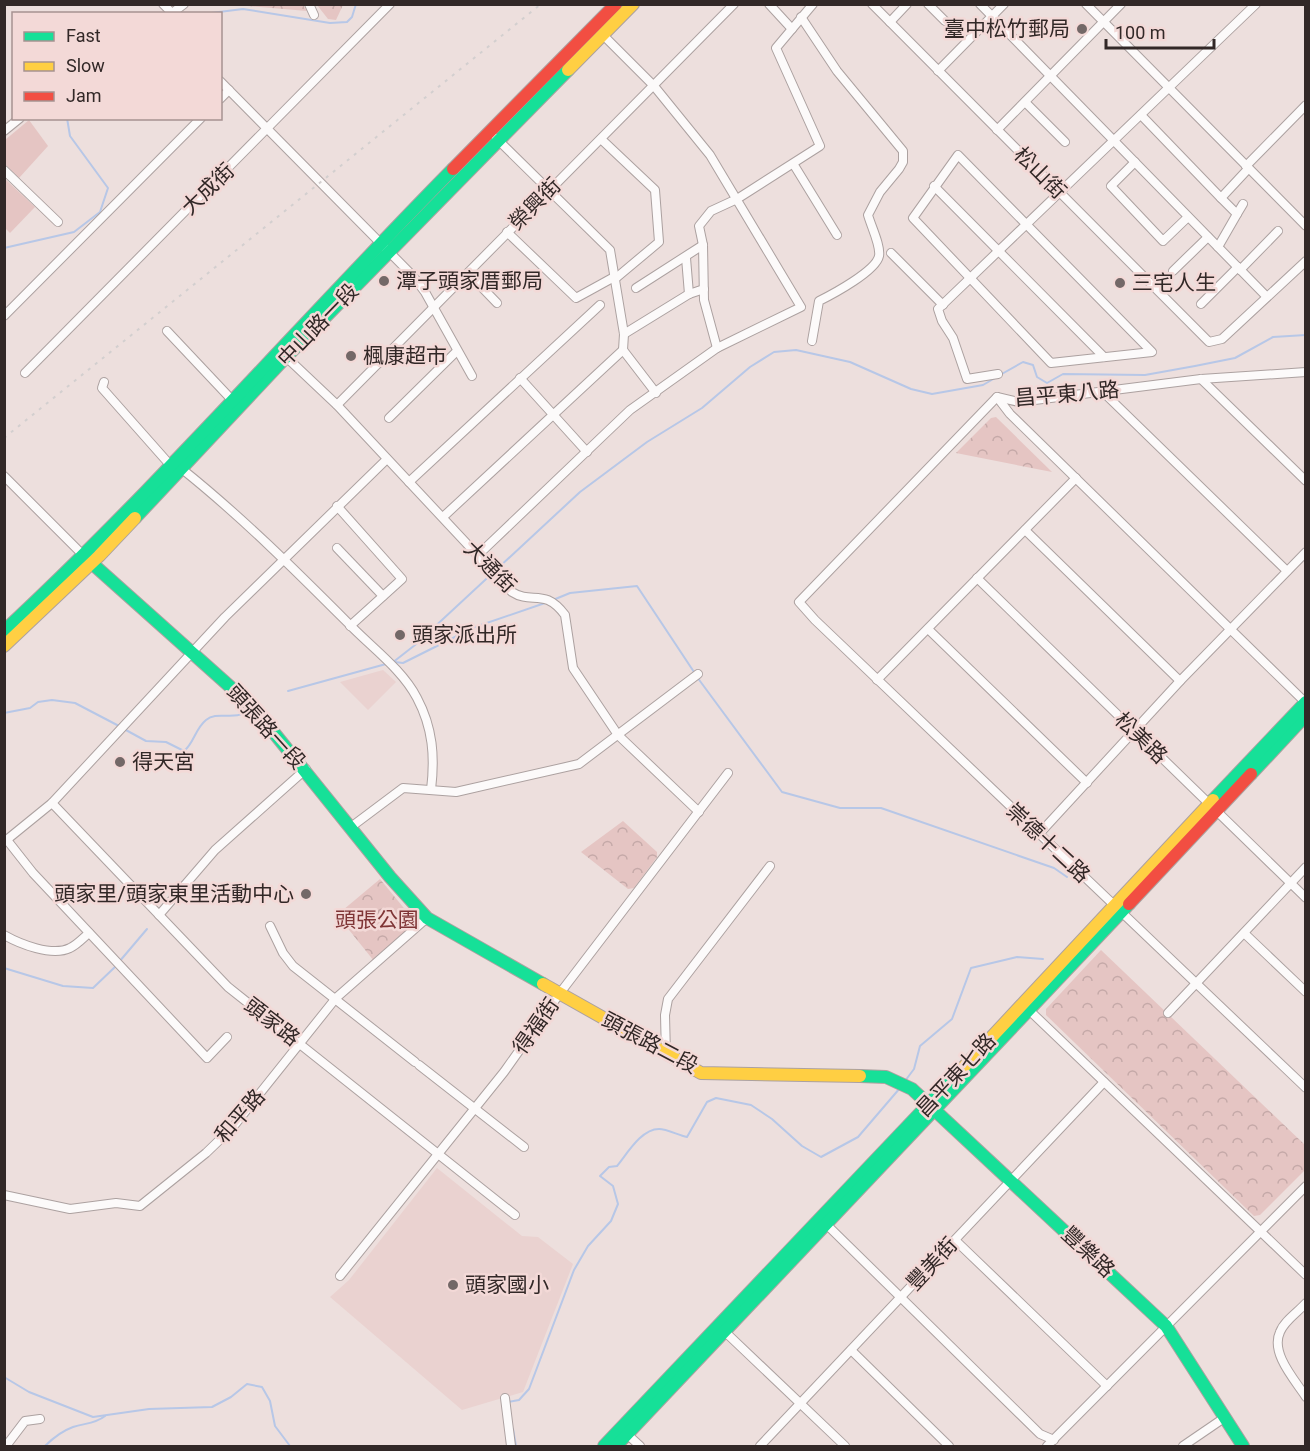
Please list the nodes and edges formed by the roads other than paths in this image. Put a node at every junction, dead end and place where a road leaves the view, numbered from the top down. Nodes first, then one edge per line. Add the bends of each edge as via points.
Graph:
1 (309, 4) edge
2 (390, 4) edge
3 (616, 4) edge
4 (633, 4) edge
5 (734, 4) edge
6 (769, 4) edge
7 (813, 4) edge
8 (872, 4) edge
9 (908, 4) edge
10 (928, 4) edge
11 (980, 4) edge
12 (1004, 4) edge
13 (1086, 4) edge
14 (1121, 4) edge
15 (1256, 4) edge
16 (314, 15) dead end
17 (992, 16) junction
18 (801, 17) junction
19 (945, 21) dead end
20 (890, 22) junction
21 (1103, 22) junction
22 (792, 29) junction
23 (604, 36) junction
24 (938, 71) junction
25 (1050, 76) junction
26 (222, 83) edge
27 (654, 86) junction
28 (1169, 88) junction
29 (230, 90) junction
30 (222, 97) edge
31 (1025, 102) junction
32 (1305, 105) edge
33 (1140, 115) junction
34 (18, 120) edge
35 (199, 120) edge
36 (267, 130) junction
37 (997, 130) junction
38 (4, 131) edge
39 (493, 135) junction
40 (601, 139) junction
41 (1114, 141) junction
42 (1065, 142) dead end
43 (1135, 162) junction
44 (794, 165) junction
45 (1247, 167) junction
46 (4, 170) edge
47 (934, 186) junction
48 (548, 190) junction
49 (1059, 191) junction
50 (1221, 198) junction
51 (737, 199) junction
52 (1244, 204) dead end
53 (1237, 214) junction
54 (1188, 217) junction
55 (58, 222) dead end
56 (1026, 223) junction
57 (1305, 226) edge
58 (1278, 231) dead end
59 (507, 232) junction
60 (837, 235) dead end
61 (1208, 237) junction
62 (703, 245) junction
63 (385, 247) junction
64 (1218, 247) junction
65 (998, 250) junction
66 (891, 253) dead end
67 (686, 258) junction
68 (1305, 261) edge
69 (1239, 268) junction
70 (1173, 271) dead end
71 (468, 273) junction
72 (616, 277) junction
73 (970, 278) junction
74 (636, 288) dead end
75 (704, 289) junction
76 (688, 294) junction
77 (1267, 297) junction
78 (497, 303) dead end
79 (1201, 304) dead end
80 (600, 305) dead end
81 (943, 305) junction
82 (434, 308) junction
83 (4, 316) edge
84 (167, 332) dead end
85 (624, 334) junction
86 (812, 341) dead end
87 (717, 348) junction
88 (623, 350) junction
89 (457, 351) junction
90 (282, 353) junction
91 (1104, 357) junction
92 (1305, 372) edge
93 (25, 373) dead end
94 (998, 374) dead end
95 (472, 376) dead end
96 (520, 378) junction
97 (1200, 379) junction
98 (104, 382) dead end
99 (1103, 392) junction
100 (656, 393) junction
101 (997, 397) junction
102 (232, 400) junction
103 (337, 405) junction
104 (553, 414) junction
105 (389, 418) dead end
106 (587, 452) junction
107 (387, 459) junction
108 (176, 467) junction
109 (4, 476) edge
110 (1076, 478) junction
111 (1305, 481) edge
112 (409, 482) junction
113 (337, 506) junction
114 (443, 517) junction
115 (1025, 530) junction
116 (337, 548) dead end
117 (1305, 552) edge
118 (478, 555) junction
119 (284, 557) junction
120 (88, 560) junction
121 (1287, 571) junction
122 (977, 578) junction
123 (803, 594) joint
124 (383, 596) junction
125 (350, 626) junction
126 (928, 629) junction
127 (1231, 630) junction
128 (4, 631) edge
129 (4, 646) edge
130 (192, 651) junction
131 (698, 674) dead end
132 (877, 680) junction
133 (1180, 681) junction
134 (1305, 702) edge
135 (1305, 715) edge
136 (1134, 731) junction
137 (618, 735) junction
138 (306, 770) junction
139 (728, 773) dead end
140 (1087, 783) junction
141 (431, 790) junction
142 (52, 803) junction
143 (1213, 807) junction
144 (699, 812) junction
145 (351, 827) junction
146 (1039, 834) junction
147 (6, 841) edge
148 (770, 866) dead end
149 (1305, 867) edge
150 (1291, 883) junction
151 (1305, 898) edge
152 (1118, 909) junction
153 (159, 915) junction
154 (427, 918) junction
155 (270, 926) dead end
156 (89, 933) junction
157 (1244, 933) junction
158 (4, 935) edge
159 (1197, 984) junction
160 (1305, 992) edge
161 (560, 993) junction
162 (336, 999) junction
163 (1030, 1011) junction
164 (1168, 1013) dead end
165 (227, 1037) dead end
166 (299, 1044) junction
167 (666, 1055) junction
168 (1104, 1082) junction
169 (1305, 1088) edge
170 (933, 1107) junction
171 (475, 1110) junction
172 (524, 1147) dead end
173 (438, 1155) junction
174 (1011, 1180) junction
175 (1305, 1186) edge
176 (4, 1195) edge
177 (515, 1215) dead end
178 (827, 1226) junction
179 (1259, 1232) junction
180 (955, 1240) junction
181 (1305, 1275) edge
182 (340, 1276) dead end
183 (901, 1297) junction
184 (1305, 1303) edge
185 (1166, 1326) junction
186 (722, 1329) junction
187 (851, 1350) junction
188 (1107, 1386) junction
189 (1305, 1397) edge
190 (505, 1398) dead end
191 (801, 1404) junction
192 (1224, 1418) junction
193 (40, 1419) dead end
194 (628, 1435) junction
195 (1051, 1443) edge
196 (6, 1446) edge
197 (511, 1446) edge
198 (604, 1446) edge
199 (616, 1446) edge
200 (640, 1446) edge
201 (760, 1446) edge
202 (845, 1446) edge
203 (949, 1446) edge
204 (1183, 1446) edge
205 (1243, 1446) edge

1 - 16 street
2 - 36 street, 大成街
3 - 39 street, 中山路一段
4 - 23 street, 中山路一段
5 - 27 street, 榮興街
6 - 22 street
7 - 18 street
8 - 20 street, 松山街
9 - 20 street
10 - 19 street
11 - 17 street
12 - 17 street
13 - 21 street
14 - 21 street
15 - 28 street
17 - 24 street
17 - 25 street
18 - 22 street
18 - 86 street via 837,71 903,151 903,162 868,215 880,254 849,284 819,301
20 - 24 street, 松山街
21 - 25 street
21 - 28 street
22 - 44 street via 776,48 820,146
23 - 27 street
23 - 39 street, 中山路一段
24 - 37 street, 松山街
25 - 31 street
25 - 41 street
26 - 29 street
27 - 40 street, 榮興街
27 - 51 street via 710,154
28 - 33 street
28 - 45 street
29 - 30 street
29 - 36 street
31 - 37 street
31 - 42 street
32 - 45 street
33 - 41 street
33 - 50 street
34 - 38 street
35 - 83 street
36 - 63 street
36 - 93 street, 大成街
37 - 49 street, 松山街
39 - 48 street
39 - 63 street, 中山路一段
40 - 48 street, 榮興街
40 - 72 street via 655,190 659,242
41 - 43 street
41 - 49 street
43 - 54 street
43 - 54 street via 1111,186 1163,241
44 - 51 street
44 - 60 street
45 - 50 street
45 - 57 street
46 - 55 street
47 - 56 street via 958,155
47 - 65 street
47 - 73 street via 913,219
48 - 59 street, 榮興街
48 - 72 street via 610,250
49 - 56 street
49 - 77 street, 松山街 via 1209,342 1222,339
50 - 53 street
51 - 62 street via 711,212 699,226
51 - 87 street via 801,307
52 - 53 street
53 - 64 street
54 - 61 street
56 - 65 street
56 - 91 street via 1152,352
58 - 69 street
59 - 71 street, 榮興街
59 - 72 street via 576,298
61 - 64 street
61 - 70 street
62 - 67 street
62 - 75 street
63 - 82 street via 413,276
63 - 90 street, 中山路一段
64 - 69 street
65 - 73 street
65 - 91 street
66 - 81 street
67 - 74 street
67 - 76 street
68 - 77 street
69 - 77 street
69 - 79 street
71 - 78 street
71 - 82 street, 榮興街
72 - 85 street
73 - 81 street
73 - 91 street via 1051,363
75 - 76 street
75 - 87 street
76 - 85 street
80 - 96 street
81 - 94 street via 938,309 953,338 966,379
82 - 89 street
82 - 103 street, 榮興街
84 - 102 street
85 - 88 street
87 - 100 street
88 - 100 street
88 - 104 street
89 - 95 street
89 - 105 street
90 - 102 street, 中山路一段
90 - 103 street, 大通街
90 - 108 street, 中山路一段
92 - 97 street, 昌平東八路
96 - 104 street
96 - 112 street
97 - 99 street, 昌平東八路
97 - 111 street
98 - 108 street via 102,388
99 - 101 street, 昌平東八路 via 1019,402
99 - 121 street
100 - 106 street via 630,410
101 - 110 street
101 - 123 street, 昌平東八路
102 - 108 street, 中山路一段
103 - 107 street, 大通街
104 - 106 street
104 - 114 street
106 - 118 street
107 - 112 street, 大通街
107 - 113 street
108 - 119 street via 233,510
108 - 120 street, 中山路一段
109 - 120 street
110 - 115 street
110 - 127 street
112 - 114 street, 大通街
113 - 119 street
113 - 124 street via 402,579
114 - 118 street, 大通街
115 - 122 street
115 - 133 street
116 - 124 street
117 - 121 street
118 - 137 street, 大通街 via 517,596 548,599 565,615 573,668
119 - 125 street
119 - 130 street
120 - 128 street, 中山路一段
120 - 129 street, 中山路一段
120 - 130 street, 頭張路一段
121 - 127 street
122 - 126 street
122 - 136 street, 松美路
123 - 132 street, 崇德十二路 via 800,605
124 - 125 street
125 - 141 street via 416,696 430,728 434,761
126 - 132 street
126 - 140 street
127 - 133 street
127 - 134 street
130 - 138 street, 頭張路一段 via 254,708
130 - 142 street
131 - 137 street
132 - 146 street, 崇德十二路
133 - 136 street
134 - 143 street, 昌平東七路
135 - 143 street, 昌平東七路
136 - 140 street
136 - 143 street, 松美路
137 - 141 street via 579,764 456,792
137 - 144 street, 大通街
138 - 145 street, 頭張路一段
138 - 153 street via 215,850
139 - 144 street, 得福街
140 - 146 street
141 - 145 street via 403,788
142 - 147 street
142 - 153 street, 頭家路
143 - 150 street, 松美路
143 - 152 street, 昌平東七路
144 - 161 street, 得福街
145 - 154 street, 頭張路一段
146 - 152 street, 崇德十二路
147 - 156 street
148 - 167 street via 668,999
149 - 150 street
150 - 151 street, 松美路
150 - 157 street
152 - 159 street, 崇德十二路
152 - 163 street, 昌平東七路
152 - 170 street, 昌平東七路
153 - 166 street, 頭家路 via 228,987
154 - 161 street, 頭張路二段
154 - 162 street, 和平路
155 - 162 street via 293,966
156 - 158 street via 61,952 37,948
156 - 165 street via 207,1058
157 - 159 street
157 - 160 street
159 - 164 street
159 - 169 street, 崇德十二路
161 - 167 street, 頭張路二段
161 - 171 street, 得福街
162 - 166 street, 和平路
162 - 171 street
163 - 168 street
163 - 170 street, 昌平東七路
166 - 173 street, 頭家路
166 - 176 street, 和平路 via 233,1127 140,1206 116,1203 70,1209
167 - 170 street, 頭張路二段 via 707,1074 879,1077 898,1081
168 - 174 street, 豐美街
168 - 179 street
170 - 174 street, 豐樂路
170 - 178 street, 昌平東七路
170 - 186 street, 昌平東七路
171 - 172 street
171 - 173 street, 得福街
173 - 177 street, 頭家路
173 - 182 street, 得福街
174 - 180 street, 豐美街
174 - 185 street, 豐樂路
175 - 179 street
178 - 183 street
178 - 186 street, 昌平東七路
179 - 181 street
179 - 185 street
180 - 183 street, 豐美街
180 - 188 street
183 - 187 street, 豐美街
183 - 195 street
184 - 189 street via 1280,1330 1277,1341 1279,1353
185 - 188 street
185 - 192 street, 豐樂路
186 - 191 street
186 - 194 street, 昌平東七路
186 - 198 street, 昌平東七路
187 - 191 street, 豐美街
187 - 203 street
188 - 195 street
190 - 197 street
191 - 201 street, 豐美街
191 - 202 street
192 - 204 street
192 - 205 street, 豐樂路
193 - 196 street via 25,1421
194 - 199 street, 昌平東七路
194 - 200 street

